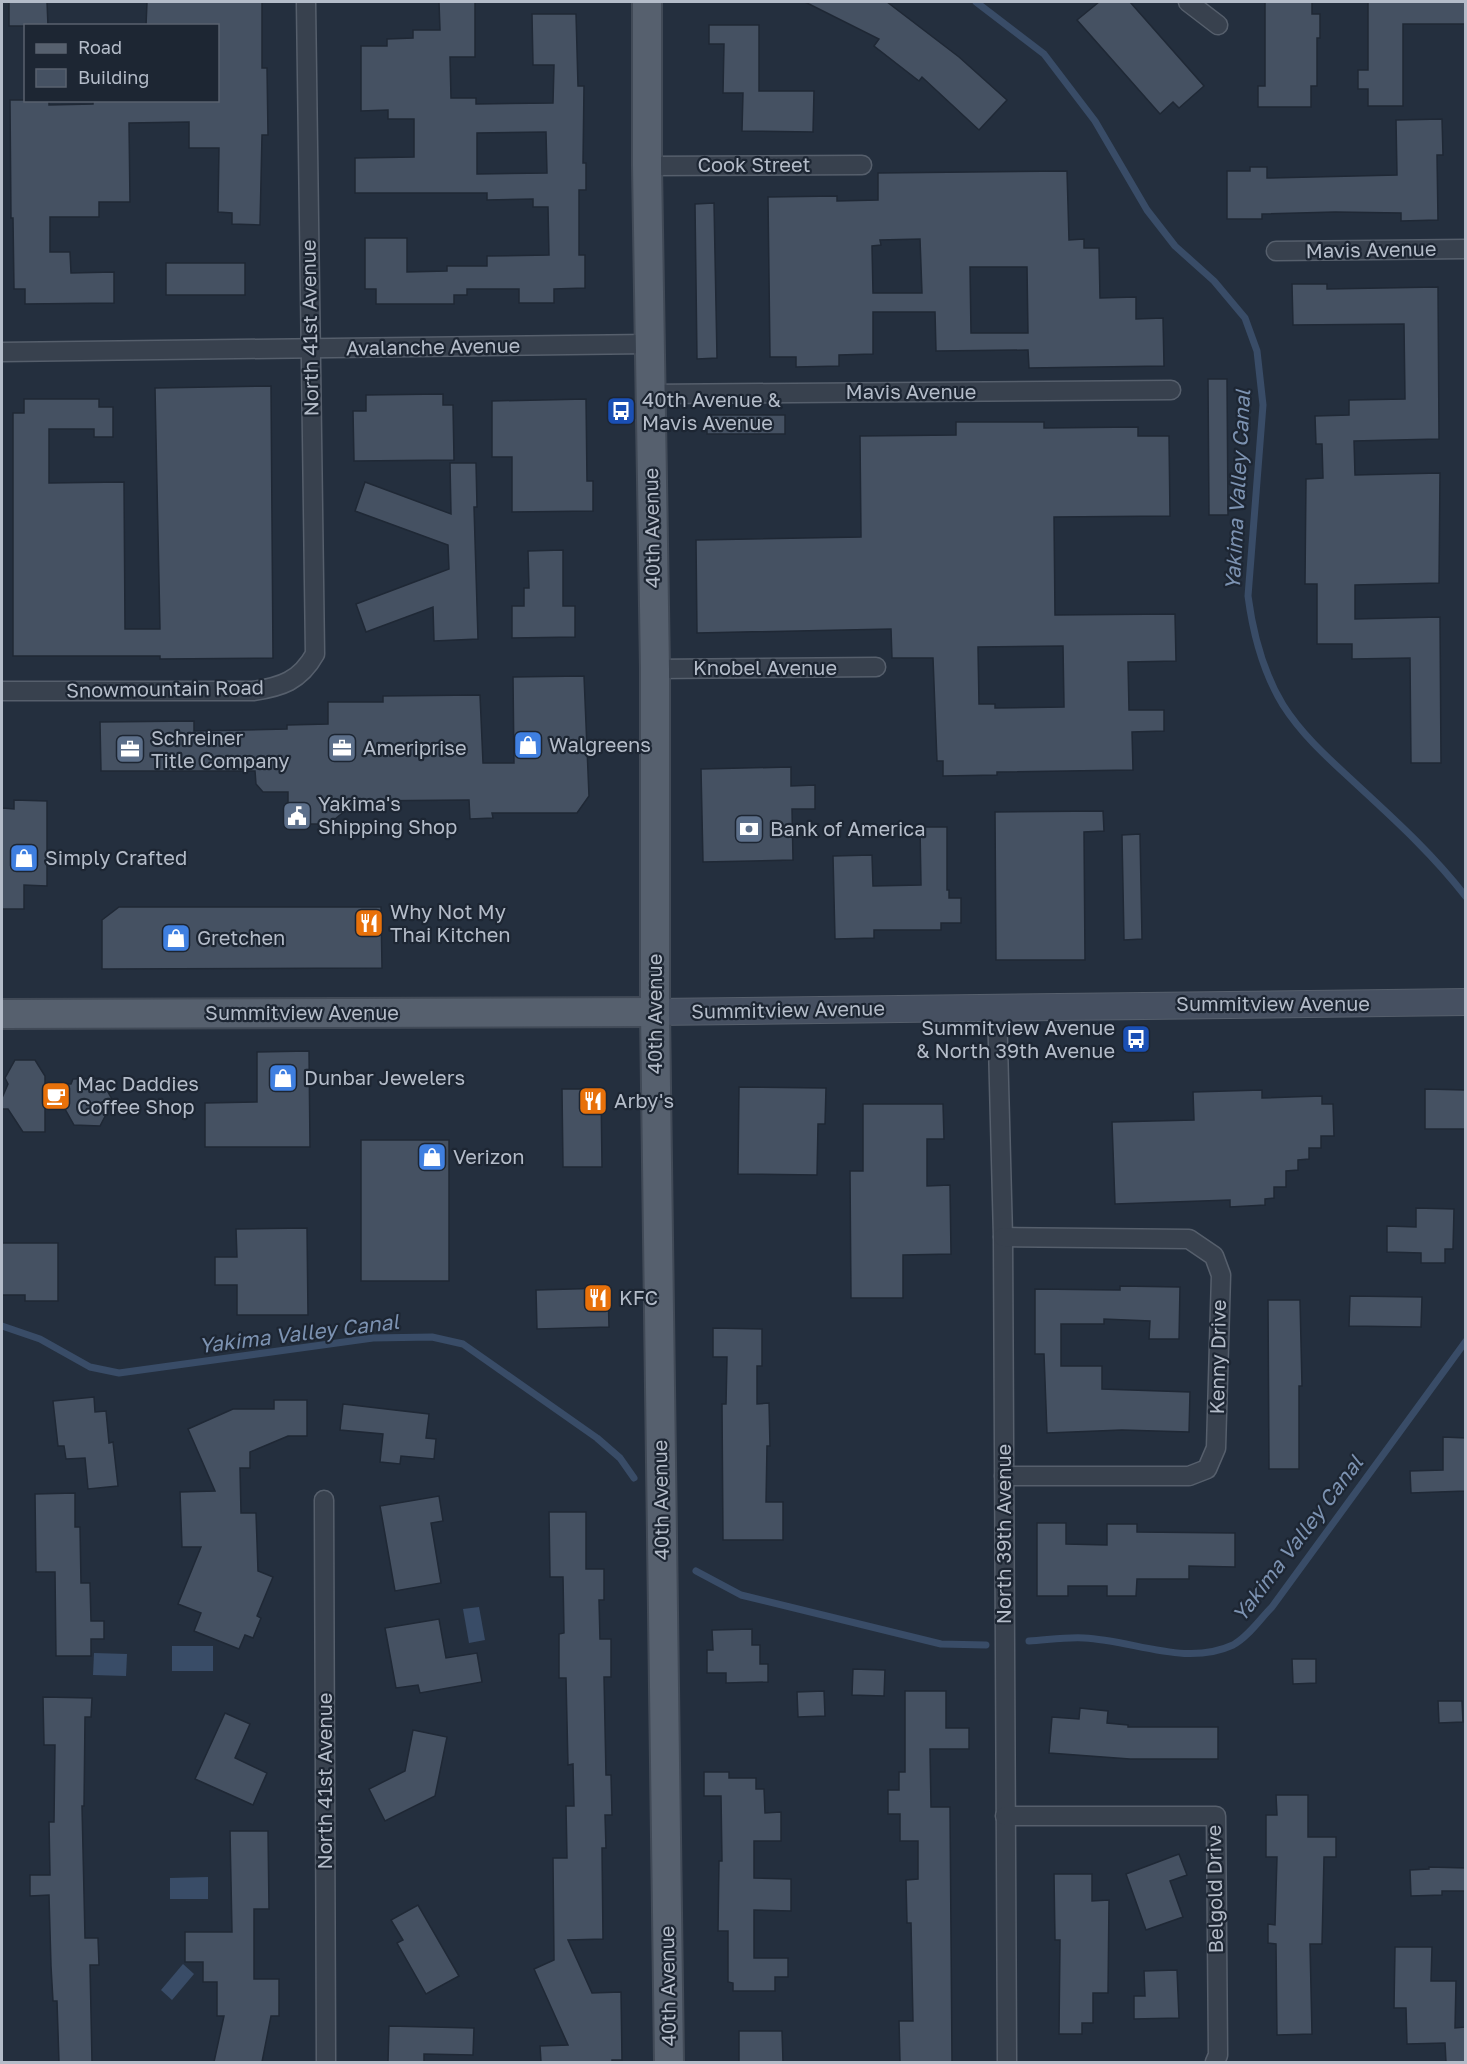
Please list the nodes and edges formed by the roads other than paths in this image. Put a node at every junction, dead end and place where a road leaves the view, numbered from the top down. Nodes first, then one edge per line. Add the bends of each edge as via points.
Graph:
1 (306, 2) edge
2 (647, 2) edge
3 (1188, 2) edge
4 (1218, 25) dead end
5 (862, 165) dead end
6 (647, 166) junction
7 (1466, 249) edge
8 (1276, 251) dead end
9 (649, 344) junction
10 (310, 349) junction
11 (2, 352) edge
12 (1171, 390) dead end
13 (650, 394) junction
14 (315, 654) joint
15 (876, 667) dead end
16 (655, 669) junction
17 (2, 692) edge
18 (1466, 1002) edge
19 (997, 1006) junction
20 (655, 1012) junction
21 (2, 1014) edge
22 (1003, 1237) junction
23 (1004, 1476) junction
24 (324, 1500) dead end
25 (1005, 1816) junction
26 (326, 2062) edge
27 (669, 2062) edge
28 (1007, 2062) edge
29 (1215, 2062) edge

1 - 10 street, North 41st Avenue
2 - 6 main road, 40th Avenue
3 - 4 street
5 - 6 street, Cook Street
6 - 9 main road, 40th Avenue
7 - 8 street, Mavis Avenue
9 - 10 street, Avalanche Avenue
9 - 13 main road, 40th Avenue
10 - 11 street, Avalanche Avenue
10 - 14 street, North 41st Avenue
12 - 13 street, Mavis Avenue
13 - 16 main road, 40th Avenue
14 - 17 street, Snowmountain Road via 286,684 253,691
15 - 16 street, Knobel Avenue
16 - 20 main road, 40th Avenue
18 - 19 main road, Summitview Avenue
19 - 20 main road, Summitview Avenue
19 - 22 street, North 39th Avenue
20 - 21 main road, Summitview Avenue
20 - 27 main road, 40th Avenue
22 - 23 street, North 39th Avenue
22 - 23 street, Kenny Drive via 1189,1239 1214,1256 1221,1275 1216,1448 1207,1468 1189,1476
23 - 25 street, North 39th Avenue
24 - 26 street, North 41st Avenue
25 - 28 street, North 39th Avenue
25 - 29 street, Belgold Drive via 1216,1816

